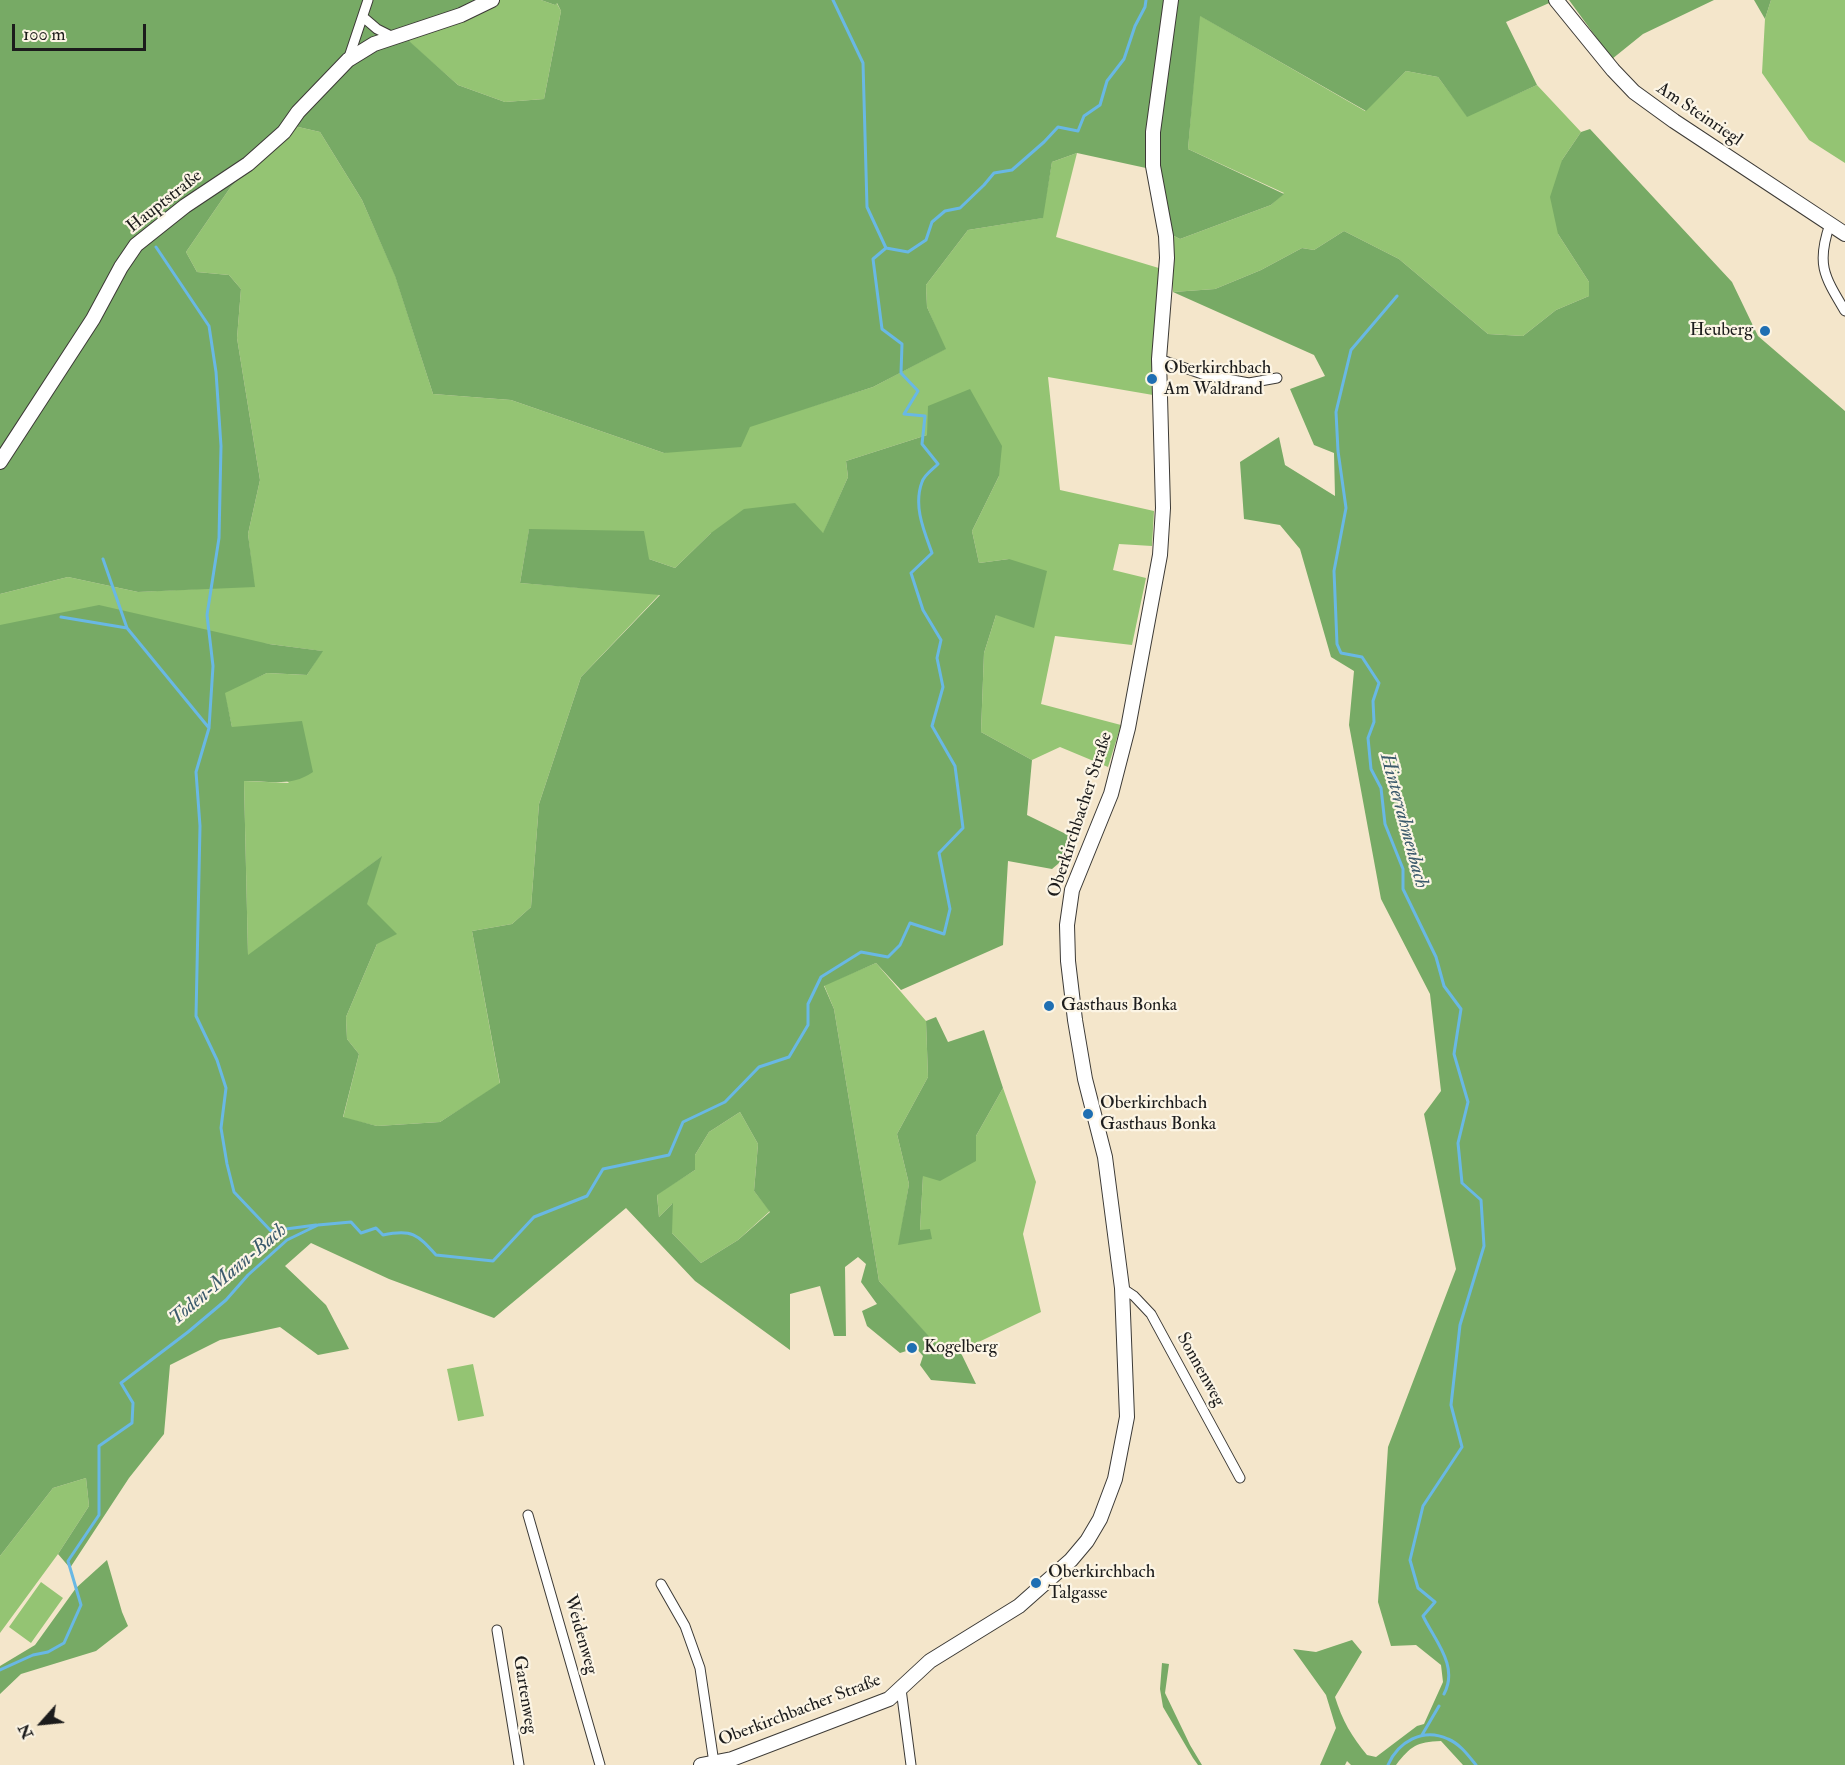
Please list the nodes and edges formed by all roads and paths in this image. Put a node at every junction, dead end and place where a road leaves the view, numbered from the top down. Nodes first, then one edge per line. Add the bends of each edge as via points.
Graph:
1 (368, 0) edge
2 (492, 0) edge
3 (1171, 0) edge
4 (1556, 0) edge
5 (363, 17) junction
6 (393, 37) junction
7 (348, 60) junction
8 (1830, 224) junction
9 (1845, 234) edge
10 (1845, 311) edge
11 (1159, 359) junction
12 (1277, 378) dead end
13 (0, 462) edge
14 (1122, 1288) junction
15 (1240, 1478) dead end
16 (528, 1515) dead end
17 (661, 1584) dead end
18 (497, 1630) dead end
19 (901, 1689) junction
20 (708, 1764) edge
21 (519, 1765) edge
22 (600, 1765) edge
23 (911, 1765) edge

1 - 5 street
2 - 6 street, Hauptstraße
3 - 11 street, Oberkirchbacher Straße via 1152,153 1167,258
4 - 8 street, Am Steinriegl via 1634,92
5 - 6 street
5 - 7 street
6 - 7 street, Hauptstraße
7 - 13 street, Hauptstraße via 284,132 248,164 136,245
8 - 9 street, Am Steinriegl
8 - 10 street via 1822,246 1822,269
11 - 12 street via 1204,375 1249,383
11 - 14 street, Oberkirchbacher Straße via 1163,508 1160,555 1126,737 1104,814 1075,880 1067,925 1077,1032 1105,1157
14 - 15 street, Sonnenweg via 1151,1314
14 - 19 street, Oberkirchbacher Straße via 1127,1417 1114,1479 1100,1519 1078,1553 1019,1606 930,1661
16 - 22 street, Weidenweg
17 - 20 street via 684,1626 700,1668
18 - 21 street, Gartenweg
19 - 20 street, Oberkirchbacher Straße via 889,1699 844,1717 732,1759
19 - 23 street

